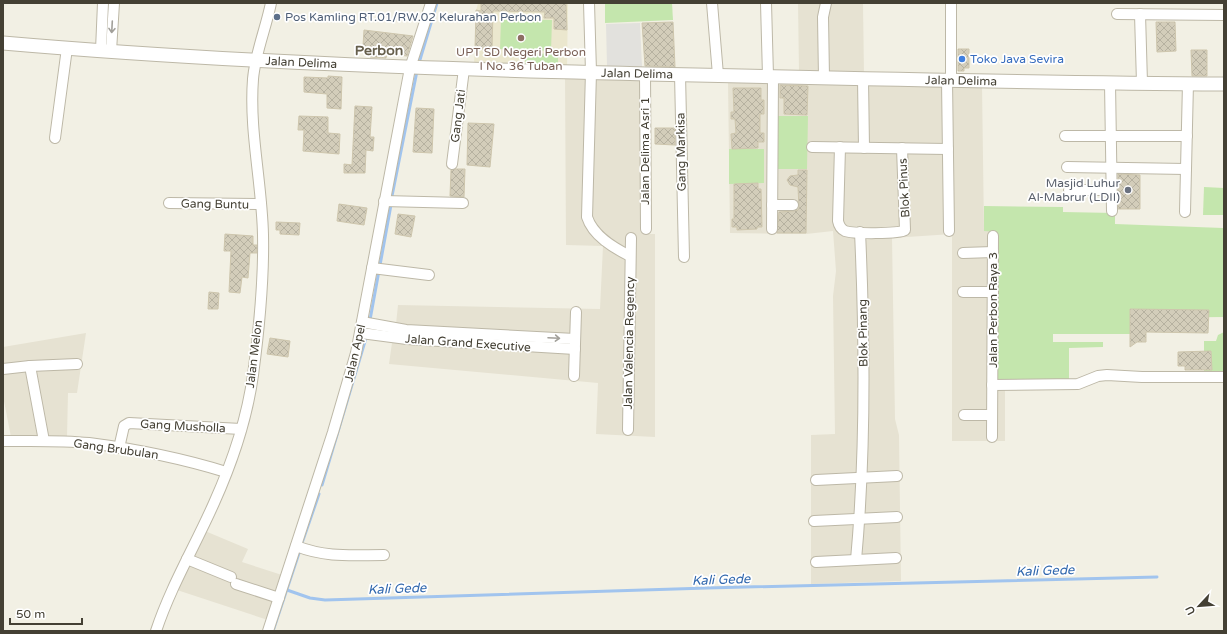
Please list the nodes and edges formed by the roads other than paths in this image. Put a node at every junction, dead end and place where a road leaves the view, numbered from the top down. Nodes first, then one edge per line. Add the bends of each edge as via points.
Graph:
1 (103, 3) edge
2 (114, 3) edge
3 (271, 3) edge
4 (431, 3) edge
5 (589, 3) edge
6 (712, 3) edge
7 (766, 3) edge
8 (826, 3) edge
9 (951, 3) edge
10 (1117, 14) dead end
11 (1140, 14) junction
12 (1224, 15) edge
13 (3, 43) edge
14 (67, 48) junction
15 (106, 50) junction
16 (256, 60) junction
17 (416, 68) junction
18 (464, 69) junction
19 (591, 72) junction
20 (645, 74) junction
21 (680, 74) junction
22 (718, 75) junction
23 (771, 76) junction
24 (824, 78) junction
25 (863, 78) junction
26 (949, 80) junction
27 (1110, 83) junction
28 (1142, 83) junction
29 (1188, 84) junction
30 (1224, 84) edge
31 (1065, 136) dead end
32 (1111, 136) junction
33 (1187, 136) junction
34 (55, 138) dead end
35 (812, 146) dead end
36 (840, 147) junction
37 (864, 148) junction
38 (902, 148) junction
39 (948, 149) junction
40 (452, 164) dead end
41 (1067, 167) dead end
42 (1111, 168) junction
43 (1186, 169) junction
44 (1069, 190) dead end
45 (1111, 190) junction
46 (384, 201) junction
47 (169, 203) dead end
48 (463, 203) dead end
49 (261, 204) junction
50 (772, 205) junction
51 (793, 205) dead end
52 (1112, 210) dead end
53 (1185, 212) dead end
54 (646, 229) dead end
55 (772, 229) dead end
56 (949, 231) dead end
57 (860, 232) junction
58 (993, 236) dead end
59 (631, 238) dead end
60 (993, 252) junction
61 (962, 253) dead end
62 (630, 256) junction
63 (684, 257) dead end
64 (377, 269) junction
65 (429, 274) dead end
66 (963, 292) dead end
67 (993, 292) junction
68 (576, 312) dead end
69 (362, 322) junction
70 (380, 331) junction
71 (361, 333) junction
72 (487, 339) junction
73 (575, 339) junction
74 (575, 349) junction
75 (77, 364) dead end
76 (30, 366) junction
77 (3, 369) edge
78 (574, 376) dead end
79 (1224, 377) edge
80 (992, 384) junction
81 (992, 414) junction
82 (964, 415) dead end
83 (241, 429) junction
84 (628, 430) dead end
85 (992, 437) dead end
86 (3, 441) edge
87 (44, 441) junction
88 (119, 448) junction
89 (226, 472) junction
90 (897, 476) dead end
91 (862, 478) junction
92 (816, 480) dead end
93 (897, 516) dead end
94 (860, 519) junction
95 (814, 521) dead end
96 (296, 546) junction
97 (384, 555) dead end
98 (896, 558) dead end
99 (188, 559) junction
100 (856, 560) junction
101 (816, 562) dead end
102 (279, 598) junction
103 (156, 631) edge
104 (268, 631) edge

1 - 15 street
2 -> 15 street
3 - 16 street, Jalan Melon
4 - 17 street, Jalan Apel
5 - 19 street
6 - 22 street
7 - 23 street
8 - 24 street via 822,17
9 - 26 street
10 - 11 street
11 - 12 street
11 - 28 street
13 - 14 street, Jalan Delima
14 - 15 street, Jalan Delima
14 - 34 street
15 - 16 street, Jalan Delima
16 - 17 street, Jalan Delima
16 - 49 street, Jalan Melon via 252,92
17 - 18 street, Jalan Delima
17 - 46 street, Jalan Apel
18 - 19 street, Jalan Delima
18 - 40 street, Gang Jati
19 - 20 street, Jalan Delima
19 - 62 street via 587,217 602,238
20 - 21 street, Jalan Delima
20 - 54 street, Jalan Delima Asri 1
21 - 22 street, Jalan Delima
21 - 63 street, Gang Markisa
22 - 23 street, Jalan Delima
23 - 24 street, Jalan Delima
23 - 50 street
24 - 25 street, Jalan Delima
25 - 26 street, Jalan Delima
25 - 37 street
26 - 27 street, Jalan Delima
26 - 39 street
27 - 28 street, Jalan Delima
27 - 32 street
28 - 29 street, Jalan Delima
29 - 30 street, Jalan Delima
29 - 33 street
31 - 32 street
32 - 33 street
32 - 42 street
33 - 43 street
35 - 36 street
36 - 37 street
36 - 57 street via 839,224 844,230
37 - 38 street
38 - 39 street
38 - 57 street, Blok Pinus via 905,230
39 - 56 street
41 - 42 street
42 - 43 street
42 - 45 street
43 - 53 street
44 - 45 street
45 - 52 street
46 - 48 street
46 - 64 street, Jalan Apel
47 - 49 street, Gang Buntu
49 - 83 street, Jalan Melon via 263,235 260,297 252,377
50 - 51 street
50 - 55 street
57 - 91 street, Blok Pinang via 863,300
58 - 60 street, Jalan Perbon Raya 3
59 - 62 street, Jalan Valencia Regency
60 - 61 street
60 - 67 street, Jalan Perbon Raya 3
62 - 84 street, Jalan Valencia Regency
64 - 65 street
64 - 69 street, Jalan Apel
66 - 67 street
67 - 80 street, Jalan Perbon Raya 3
68 - 73 street
69 - 70 street, Jalan Grand Executive
69 - 71 street, Jalan Apel
70 - 71 street, Jalan Grand Executive
70 - 72 street, Jalan Grand Executive
71 - 96 street, Jalan Apel via 348,384
72 -> 73 street, Jalan Grand Executive
72 - 74 street, Jalan Grand Executive
73 - 74 street
74 - 78 street
75 - 76 street
76 - 77 street
76 - 87 street
79 - 80 street, Jalan Perbon Raya 3 via 1142,378 1107,375 1078,384
80 - 81 street, Jalan Perbon Raya 3
81 - 82 street
81 - 85 street, Jalan Perbon Raya 3
83 - 88 street, Gang Musholla via 129,423 124,426
83 - 89 street, Jalan Melon
86 - 87 street, Gang Brubulan
87 - 88 street, Gang Brubulan via 87,443
88 - 89 street, Gang Brubulan via 183,459
89 - 99 street, Jalan Melon
90 - 91 street
91 - 92 street
91 - 94 street, Blok Pinang
93 - 94 street
94 - 95 street
94 - 100 street, Blok Pinang
96 - 97 street via 328,555
96 - 102 street, Jalan Apel
98 - 100 street
99 - 102 street via 233,581
99 - 103 street, Jalan Melon via 164,607
100 - 101 street
102 - 104 street, Jalan Apel

